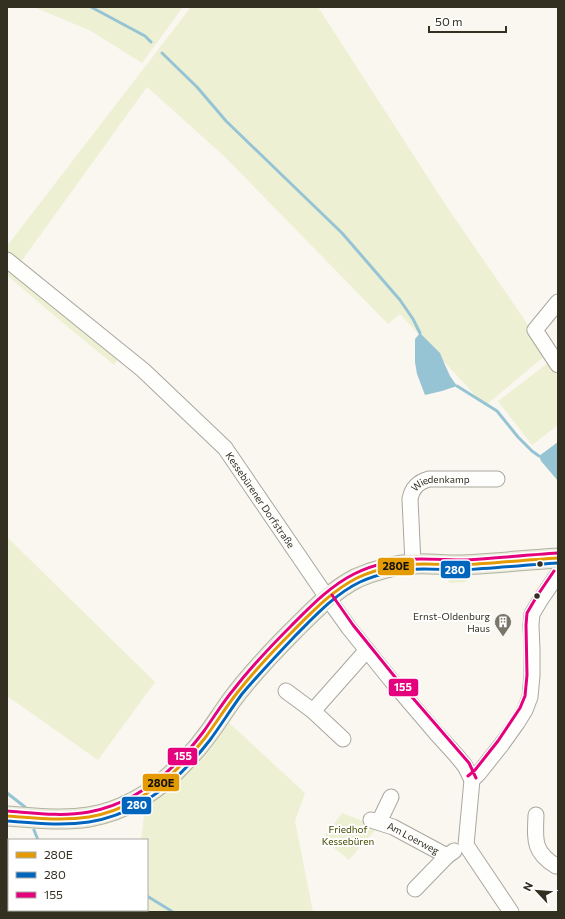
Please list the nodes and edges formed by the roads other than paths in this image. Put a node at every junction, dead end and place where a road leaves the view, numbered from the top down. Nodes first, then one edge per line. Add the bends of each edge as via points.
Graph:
1 (7, 260) edge
2 (558, 302) edge
3 (558, 365) edge
4 (497, 479) dead end
5 (558, 558) edge
6 (413, 564) junction
7 (558, 574) edge
8 (328, 598) junction
9 (367, 650) junction
10 (286, 691) dead end
11 (313, 711) junction
12 (343, 739) dead end
13 (472, 780) junction
14 (391, 797) dead end
15 (536, 815) dead end
16 (7, 816) edge
17 (466, 844) junction
18 (447, 856) junction
19 (557, 869) edge
20 (415, 889) dead end
21 (511, 912) edge

1 - 8 street, Kessebürener Dorfstraße via 143,370 225,448
2 - 3 street via 535,330
4 - 6 street, Wiedenkamp via 429,479 415,486 410,500
5 - 6 main road via 456,565
6 - 8 main road via 369,573
7 - 13 street via 532,614 532,675 530,697 525,710 502,744
8 - 9 street, Kessebürener Dorfstraße
8 - 16 main road via 255,671 200,745 178,769 145,796 110,812 89,817 43,819
9 - 11 street
9 - 13 street, Kessebürener Dorfstraße via 465,766
10 - 11 street
11 - 12 street
13 - 17 street
14 - 18 street, Am Loerweg via 375,820
15 - 19 street via 537,846 547,861
17 - 18 street, Am Loerweg
17 - 21 street
18 - 20 street, Am Loerweg

